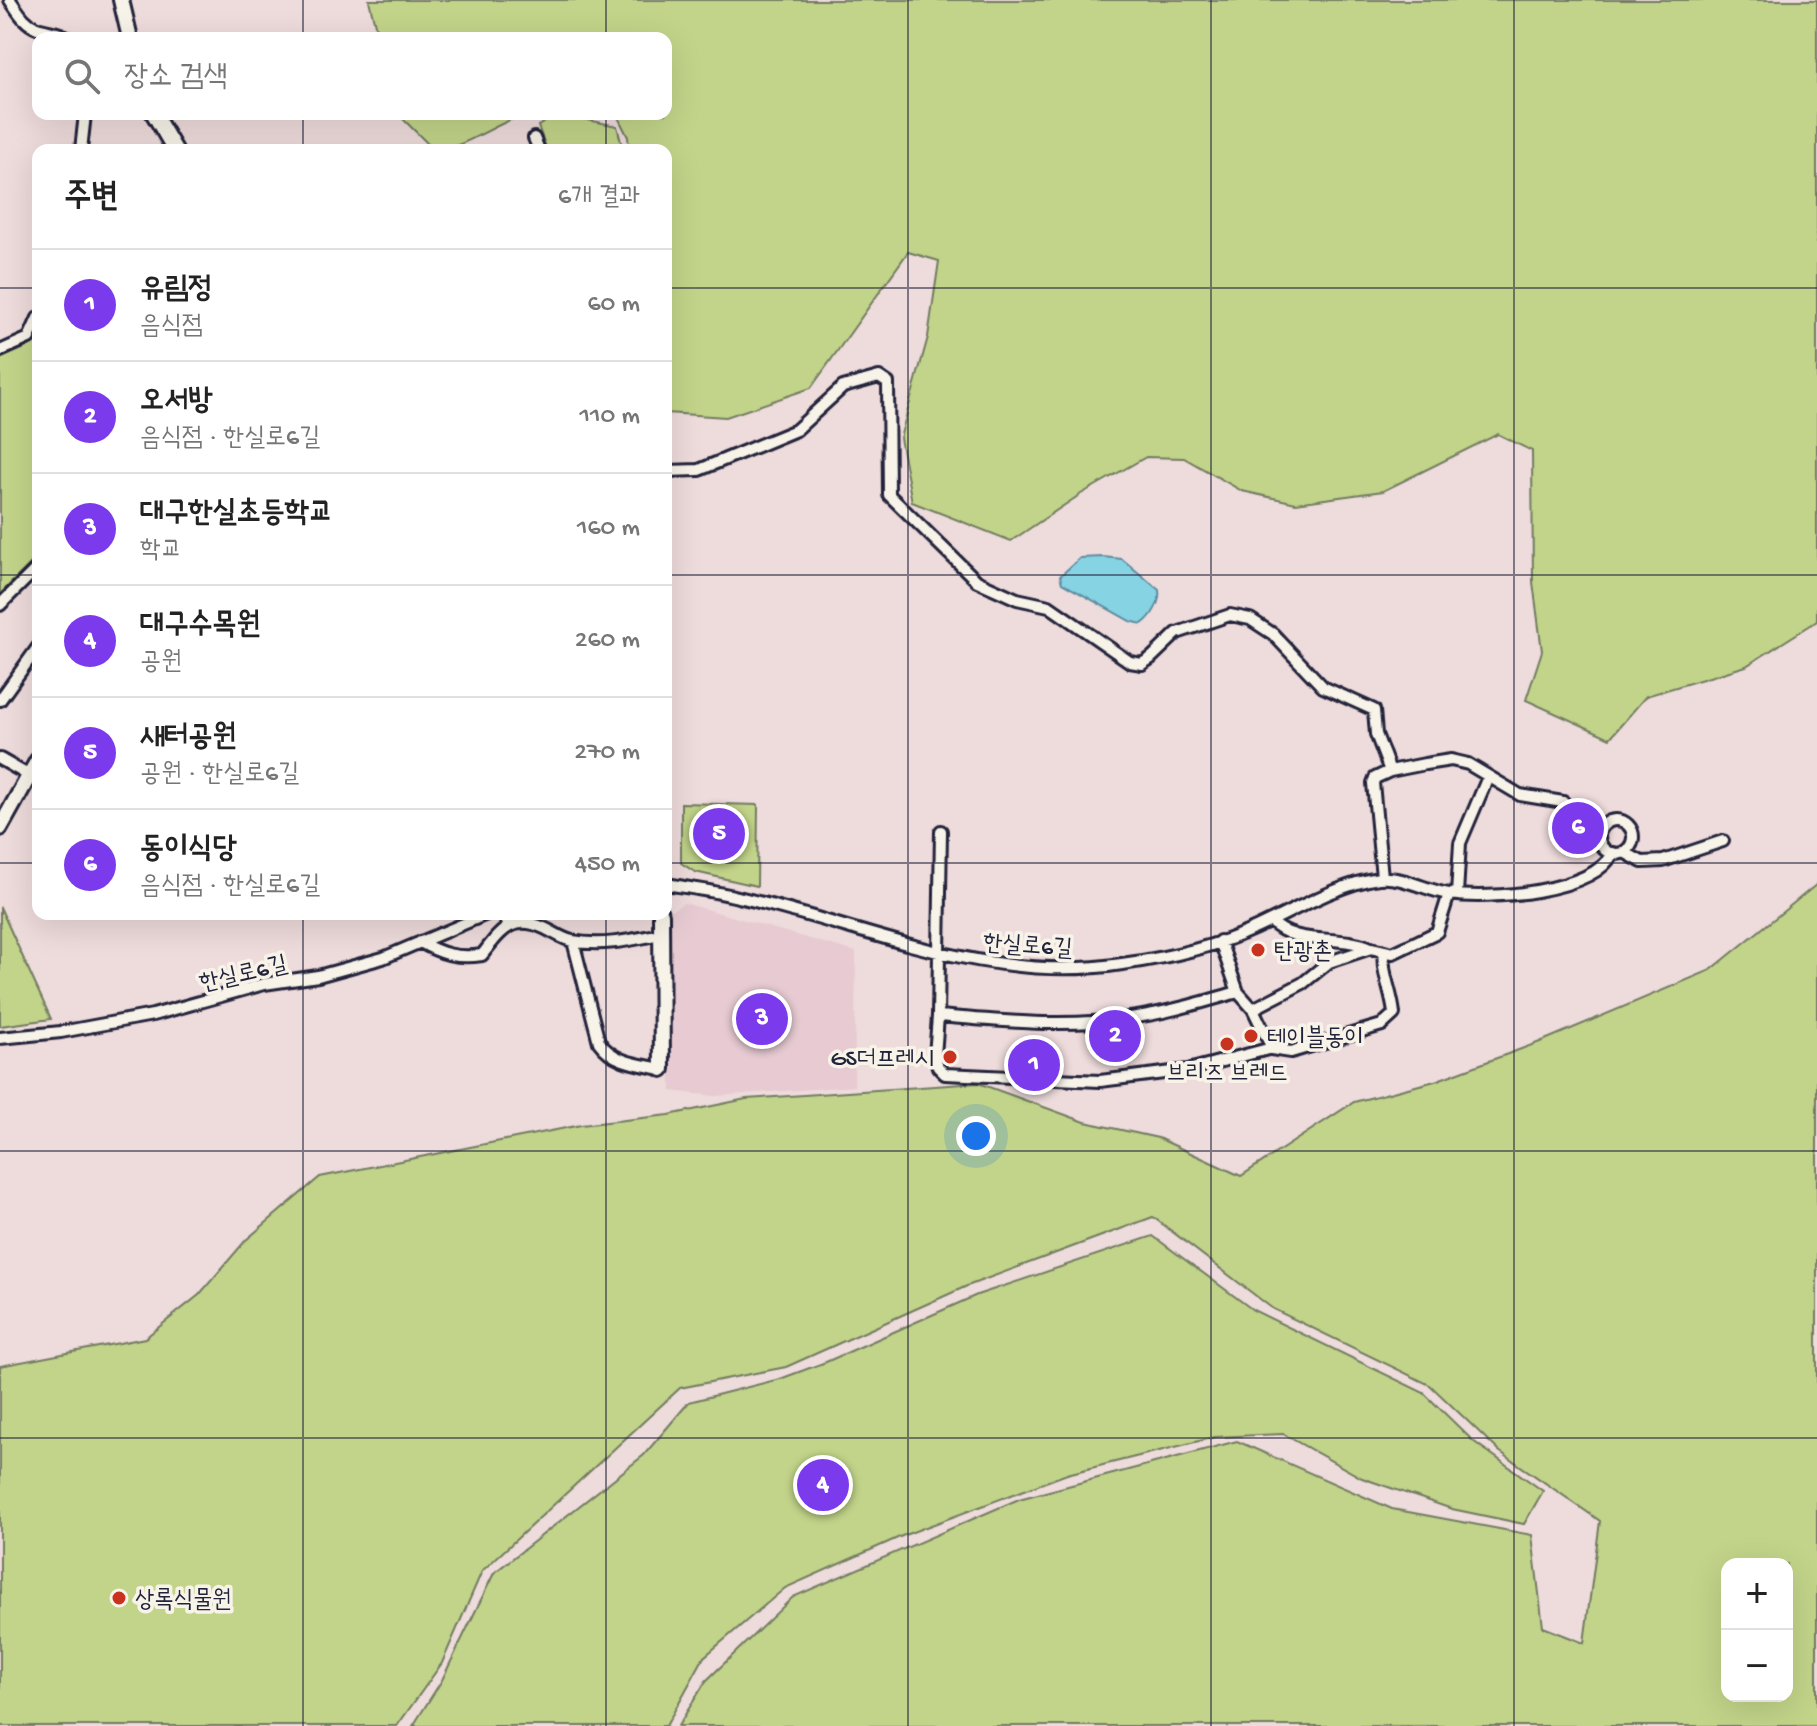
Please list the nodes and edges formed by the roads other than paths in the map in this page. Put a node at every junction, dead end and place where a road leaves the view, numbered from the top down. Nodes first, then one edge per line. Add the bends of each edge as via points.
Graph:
1 (10, 0) edge
2 (121, 0) edge
3 (58, 32) edge
4 (129, 32) edge
5 (84, 120) edge
6 (158, 120) edge
7 (534, 138) dead end
8 (82, 144) edge
9 (172, 144) edge
10 (536, 144) edge
11 (32, 331) edge
12 (0, 351) edge
13 (672, 471) edge
14 (32, 573) edge
15 (0, 605) edge
16 (32, 655) edge
17 (0, 700) edge
18 (0, 759) edge
19 (32, 769) edge
20 (1390, 771) junction
21 (28, 775) junction
22 (1488, 777) junction
23 (0, 828) edge
24 (941, 831) dead end
25 (1600, 831) junction
26 (1723, 841) dead end
27 (1618, 853) junction
28 (1382, 877) junction
29 (672, 885) edge
30 (1453, 894) junction
31 (473, 920) edge
32 (506, 920) edge
33 (661, 920) edge
34 (1271, 921) junction
35 (509, 925) junction
36 (660, 934) junction
37 (573, 941) junction
38 (1220, 941) junction
39 (420, 942) junction
40 (1371, 948) junction
41 (1384, 951) junction
42 (939, 953) junction
43 (1238, 992) junction
44 (1253, 1009) junction
45 (938, 1016) junction
46 (0, 1038) edge
47 (1271, 1049) junction
48 (662, 1069) joint

1 - 3 street via 27,23
2 - 4 main road
5 - 8 street
6 - 9 main road
7 - 10 street
11 - 12 street via 29,338
13 - 20 street via 699,470 796,430 843,387 879,377 888,383 889,495 977,581 1049,606 1130,662 1142,664 1177,633 1230,615 1250,619 1273,634 1323,687 1374,710 1376,734
14 - 15 street
16 - 17 street
18 - 21 street
19 - 21 main road
20 - 22 street via 1451,760
20 - 28 street via 1373,783
21 - 23 main road
22 - 25 street via 1520,795 1563,802
22 - 30 street via 1460,843
24 - 42 street
25 - 27 street via 1603,847
25 - 27 street via 1612,820 1628,824 1633,839
26 - 27 street via 1663,861 1642,862
27 - 30 street via 1573,882 1538,890
28 - 30 street
28 - 34 street, 한실로6길
29 - 42 street, 한실로6길 via 737,897
30 - 41 street via 1437,932 1393,953
31 - 39 street, 한실로6길
32 - 35 street
33 - 36 main road
34 - 38 street, 한실로6길
34 - 40 street via 1288,934 1357,941
35 - 37 street via 525,922
35 - 39 street via 482,955 440,953
36 - 37 street via 603,944
36 - 48 main road
37 - 48 street via 587,1005 607,1054
38 - 42 street, 한실로6길 via 1121,964 1076,968 995,964
38 - 43 street
39 - 46 street, 한실로6길 via 331,973 264,984 153,1015
40 - 41 street
40 - 44 street via 1329,962 1303,983
41 - 47 street via 1394,1014 1389,1021 1291,1052
42 - 45 street
43 - 44 street
43 - 45 street via 1128,1019 1049,1022
44 - 47 street
45 - 47 street via 935,1056 945,1074 1100,1081 1188,1070

